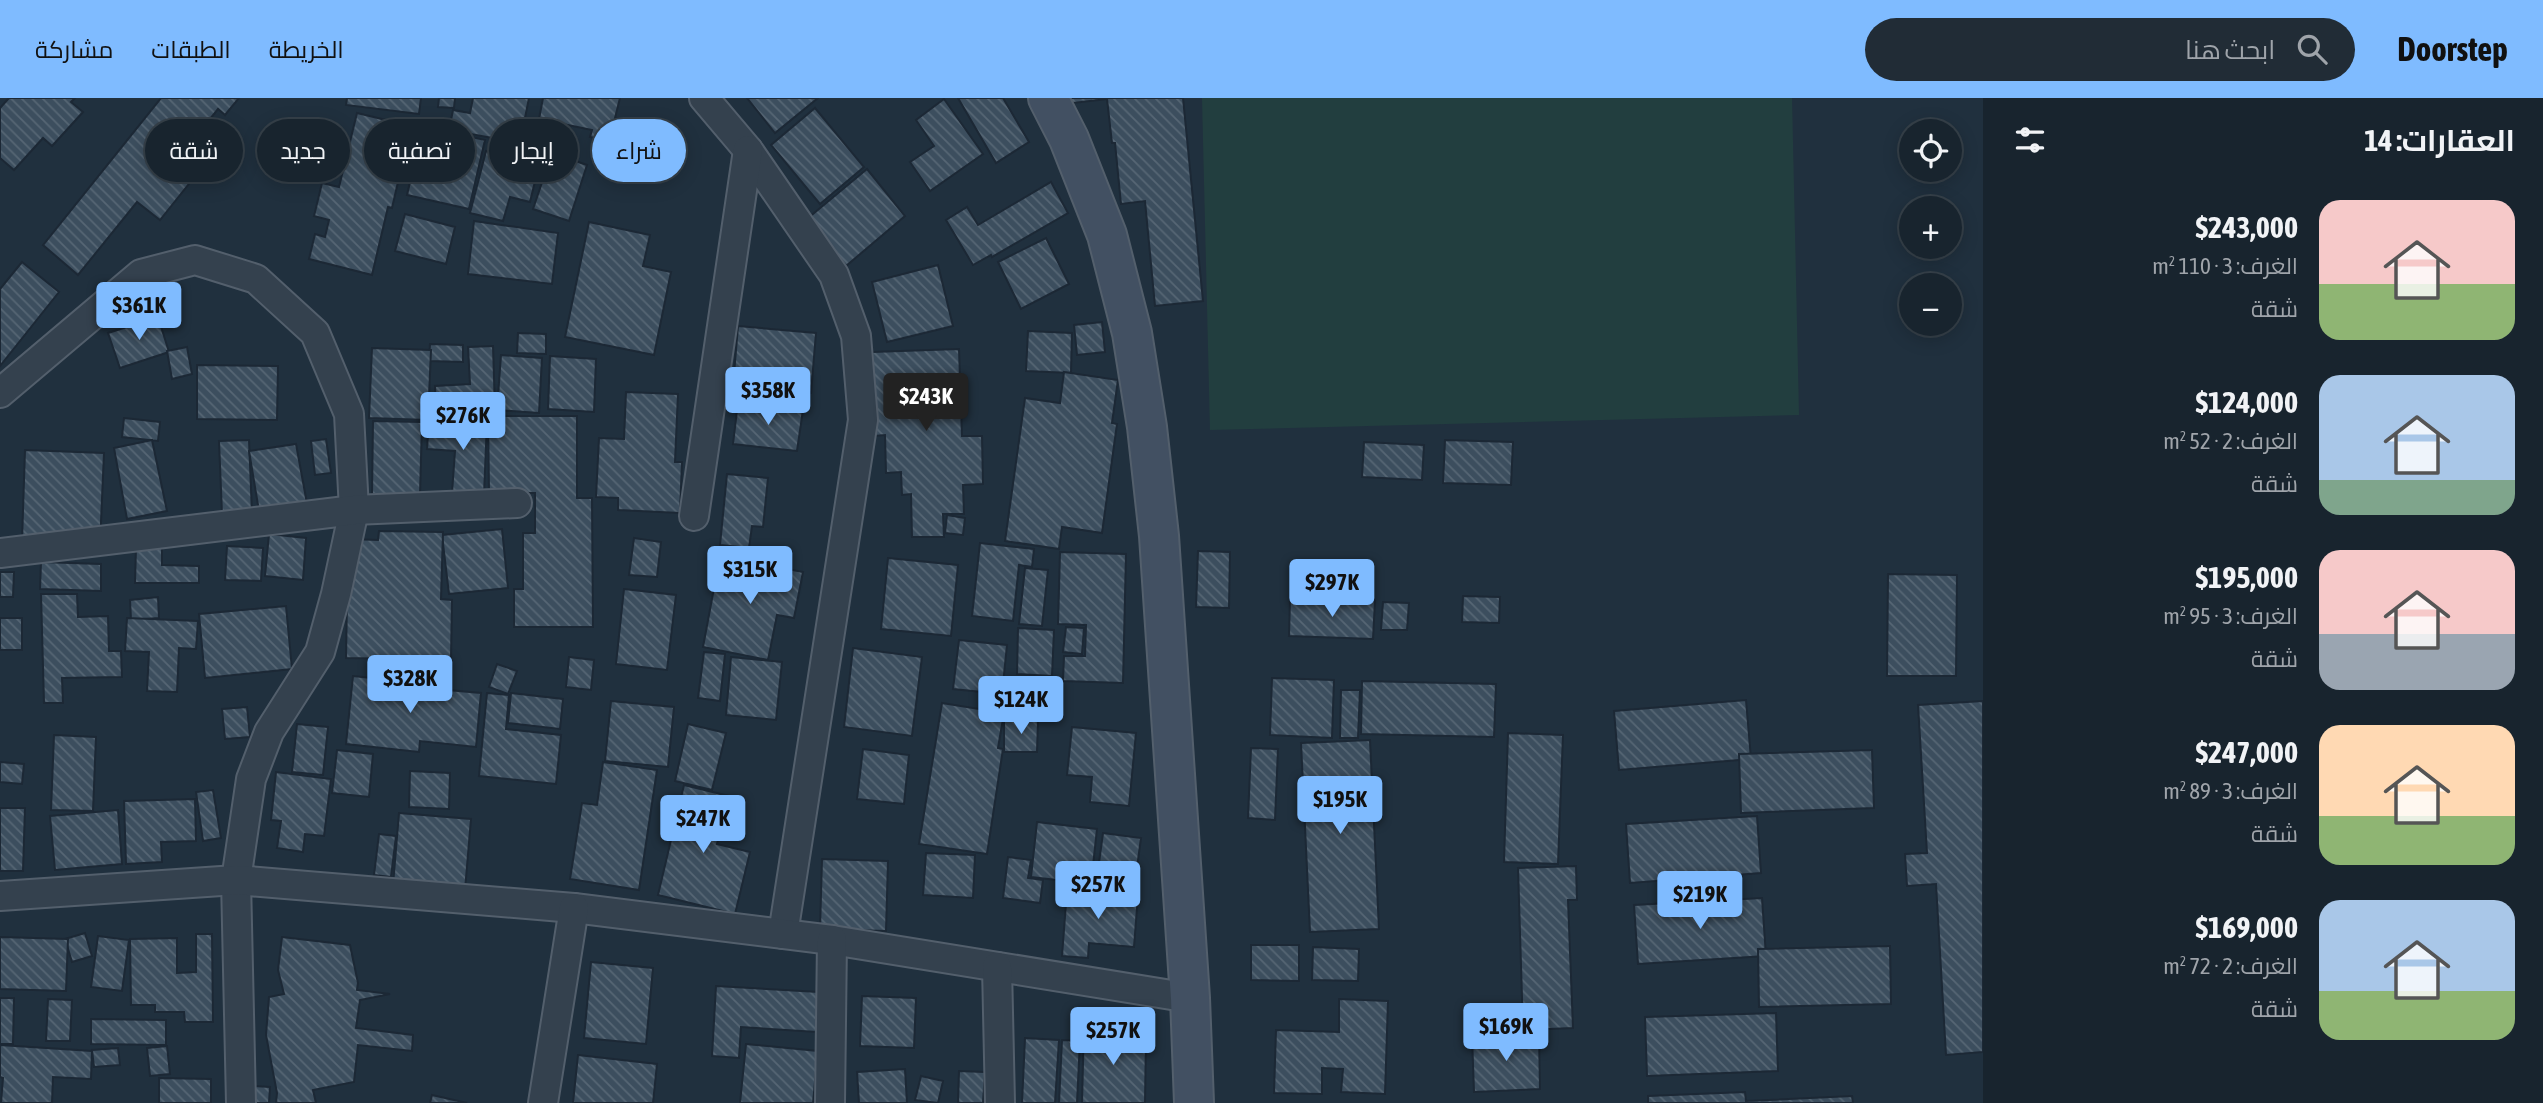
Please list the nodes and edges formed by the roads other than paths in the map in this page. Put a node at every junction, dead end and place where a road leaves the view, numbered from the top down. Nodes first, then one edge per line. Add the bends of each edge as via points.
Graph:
1 (704, 98) edge
2 (1048, 98) edge
3 (748, 150) junction
4 (0, 393) edge
5 (517, 503) dead end
6 (354, 510) junction
7 (694, 516) dead end
8 (0, 553) edge
9 (236, 880) junction
10 (0, 897) edge
11 (574, 908) junction
12 (783, 934) junction
13 (832, 940) junction
14 (997, 967) junction
15 (1190, 998) junction
16 (241, 1103) edge
17 (543, 1103) edge
18 (830, 1103) edge
19 (1000, 1103) edge
20 (1194, 1103) edge

1 - 3 street
2 - 15 main road via 1107,235 1132,333 1147,427 1160,550
3 - 7 street
3 - 12 street via 834,275 856,336 863,420
4 - 6 street via 141,274 195,260 256,279 315,333 320,344 349,414
5 - 6 street
6 - 8 street
6 - 9 street via 320,652 269,732 251,779
9 - 10 street
9 - 11 street
9 - 16 street
11 - 12 street
11 - 17 street
12 - 13 street
13 - 14 street
13 - 18 street
14 - 15 street
14 - 19 street
15 - 20 main road

